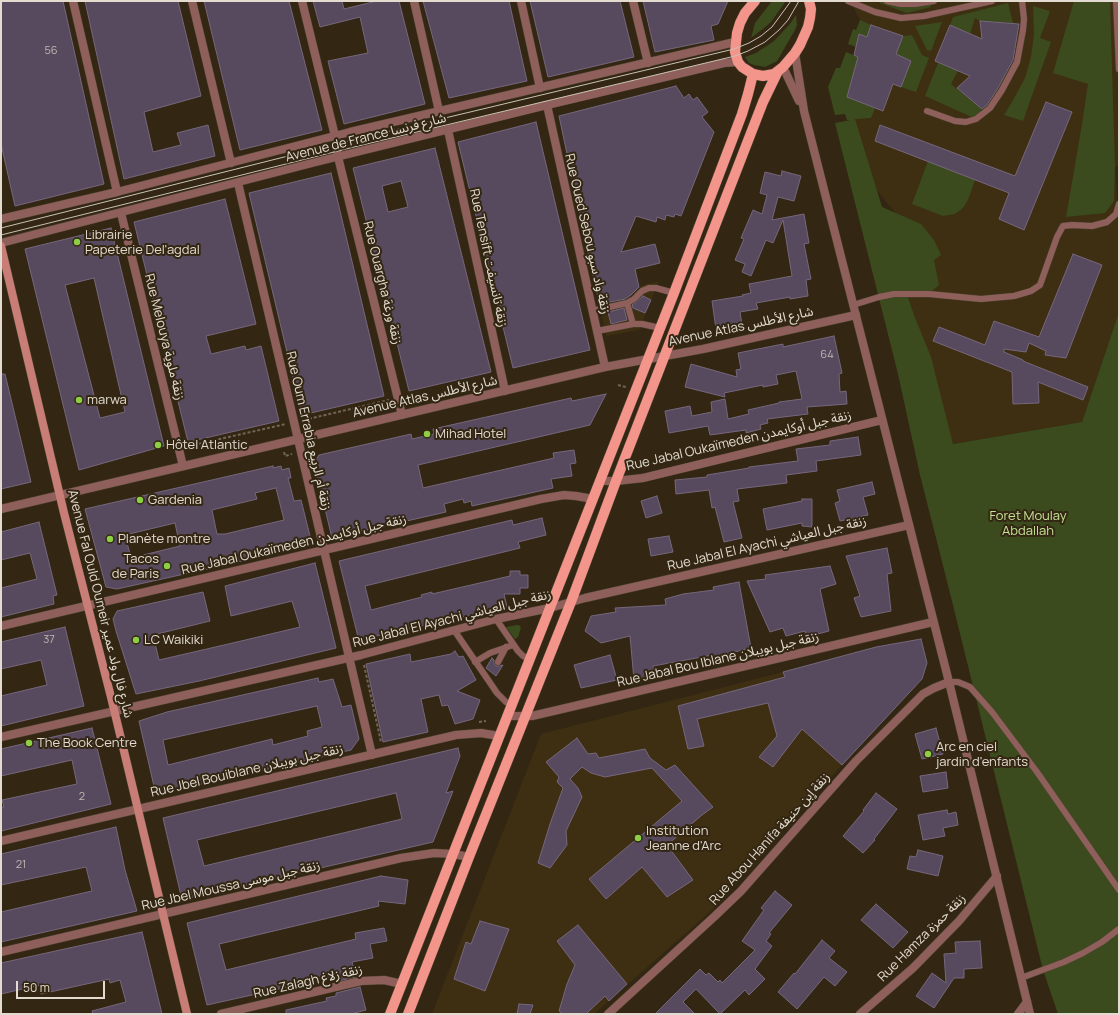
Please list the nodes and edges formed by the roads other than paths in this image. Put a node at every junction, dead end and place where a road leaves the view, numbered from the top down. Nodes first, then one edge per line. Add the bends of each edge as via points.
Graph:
1 (73, 1) edge
2 (192, 1) edge
3 (302, 1) edge
4 (414, 1) edge
5 (522, 1) edge
6 (633, 1) edge
7 (755, 1) edge
8 (848, 1) edge
9 (887, 1) edge
10 (934, 1) edge
11 (992, 1) edge
12 (1022, 1) edge
13 (1116, 1) edge
14 (812, 4) edge
15 (735, 42) junction
16 (795, 53) junction
17 (738, 62) junction
18 (648, 63) junction
19 (781, 69) junction
20 (1119, 69) edge
21 (752, 74) junction
22 (540, 88) junction
23 (546, 106) junction
24 (439, 111) junction
25 (804, 111) junction
26 (927, 111) dead end
27 (448, 130) junction
28 (335, 136) junction
29 (338, 157) junction
30 (231, 163) junction
31 (238, 183) junction
32 (117, 192) junction
33 (1119, 204) edge
34 (121, 212) junction
35 (1, 219) edge
36 (1, 244) edge
37 (674, 293) junction
38 (627, 303) junction
39 (853, 305) junction
40 (592, 311) junction
41 (856, 315) junction
42 (633, 324) junction
43 (660, 328) junction
44 (597, 331) junction
45 (664, 356) junction
46 (648, 358) junction
47 (605, 367) junction
48 (505, 391) junction
49 (402, 415) junction
50 (882, 420) junction
51 (298, 439) junction
52 (183, 466) junction
53 (600, 481) junction
54 (616, 481) junction
55 (60, 495) junction
56 (593, 499) junction
57 (1, 509) edge
58 (909, 525) junction
59 (324, 550) junction
60 (571, 602) junction
61 (88, 605) junction
62 (550, 608) junction
63 (496, 619) junction
64 (933, 622) junction
65 (1, 626) edge
66 (454, 630) junction
67 (513, 645) junction
68 (506, 647) junction
69 (350, 657) junction
70 (530, 659) junction
71 (475, 662) junction
72 (498, 662) dead end
73 (490, 673) dead end
74 (486, 679) junction
75 (949, 682) junction
76 (512, 705) junction
77 (114, 710) junction
78 (508, 716) junction
79 (525, 717) junction
80 (499, 736) junction
81 (1, 737) edge
82 (372, 755) junction
83 (138, 809) junction
84 (1, 840) edge
85 (453, 854) junction
86 (469, 857) junction
87 (997, 876) junction
88 (1119, 890) edge
89 (163, 914) junction
90 (1119, 929) edge
91 (1, 952) edge
92 (409, 966) junction
93 (424, 971) junction
94 (1021, 978) junction
95 (402, 984) junction
96 (1027, 1002) junction
97 (188, 1014) edge
98 (221, 1014) edge
99 (390, 1014) edge
100 (408, 1014) edge
101 (608, 1014) edge
102 (860, 1014) edge
103 (1018, 1014) edge
104 (1030, 1014) edge

1 - 32 street
2 - 30 street
3 - 28 street
4 - 24 street
5 - 22 street
6 - 18 street
7 - 15 main road via 740,23
8 - 11 lane via 875,12 901,18 924,16
9 - 10 lane via 908,4
12 - 26 lane via 1024,19 1017,62 990,108 976,119 966,122 955,121
13 - 20 lane
14 - 16 main road via 808,27
15 - 17 main road
15 - 18 street, Avenue de France شارع فرنسا
16 - 19 main road
16 - 25 street
17 - 21 main road
17 - 23 street, Avenue de France شارع فرنسا via 724,63
18 - 22 street, Avenue de France شارع فرنسا
19 - 21 main road via 763,76
19 - 25 street
19 - 45 main road via 763,102
21 - 37 main road via 744,109
22 - 24 street, Avenue de France شارع فرنسا
23 - 27 street, Avenue de France شارع فرنسا
23 - 40 street, Rue Oued Sebou زنقة واد سبو
24 - 28 street, Avenue de France شارع فرنسا
25 - 39 street
27 - 29 street, Avenue de France شارع فرنسا
27 - 48 street, Rue Tensift زنقة تانسيفت
28 - 29 street, Rue Ouargha زنقة ورغة
28 - 30 street, Avenue de France شارع فرنسا
29 - 31 street, Avenue de France شارع فرنسا
29 - 49 street, Rue Ouargha زنقة ورغة
30 - 32 street, Avenue de France شارع فرنسا
31 - 34 street, Avenue de France شارع فرنسا
31 - 51 street, Rue Oum Errabia زنقة أم الربيع
32 - 35 street, Avenue de France شارع فرنسا
33 - 39 lane via 1116,214 1107,222 1092,226 1063,226 1040,285 1032,291 1014,296 980,299 929,294 894,294
34 - 36 street, Avenue de France شارع فرنسا
34 - 52 street, Rue Melouya زنقة ملوية
36 - 55 main road, Avenue Fal Ould Oumeir شارع فال ولد عمير
37 - 38 lane via 648,288
37 - 43 main road
38 - 40 lane
38 - 42 lane
39 - 41 street
40 - 44 street, Rue Oued Sebou زنقة واد سبو
41 - 45 street, Avenue Atlas شارع الأطلس
41 - 50 street
42 - 43 lane
42 - 44 lane
43 - 46 main road
44 - 47 street, Rue Oued Sebou زنقة واد سبو
45 - 46 street, Avenue Atlas شارع الأطلس
45 - 54 main road
46 - 47 street, Avenue Atlas شارع الأطلس
46 - 53 main road
47 - 48 street, Avenue Atlas شارع الأطلس
48 - 49 street, Avenue Atlas شارع الأطلس
49 - 51 street, Avenue Atlas شارع الأطلس
50 - 54 street, Rue Jabal Oukaïmeden زنقة جبل أوكايمدن via 643,478
50 - 58 street
51 - 52 street, Avenue Atlas شارع الأطلس
51 - 59 street, Rue Oum Errabia زنقة أم الربيع
52 - 55 street, Avenue Atlas شارع الأطلس
53 - 54 street, Rue Jabal Oukaïmeden زنقة جبل أوكايمدن
53 - 56 main road
54 - 60 main road
55 - 57 street, Avenue Atlas شارع الأطلس
55 - 61 main road, Avenue Fal Ould Oumeir شارع فال ولد عمير
56 - 59 street, Rue Jabal Oukaïmeden زنقة جبل أوكايمدن via 553,496
56 - 62 main road
58 - 60 street, Rue Jabal El Ayachi زنقة جبل العياشي
58 - 64 street
59 - 61 street, Rue Jabal Oukaïmeden زنقة جبل أوكايمدن
59 - 69 street, Rue Oum Errabia زنقة أم الربيع
60 - 62 street, Rue Jabal El Ayachi زنقة جبل العياشي
60 - 79 main road
61 - 65 street, Rue Jabal Oukaïmeden زنقة جبل أوكايمدن
61 - 77 main road, Avenue Fal Ould Oumeir شارع فال ولد عمير
62 - 63 street, Rue Jabal El Ayachi زنقة جبل العياشي
62 - 70 main road
63 - 66 street, Rue Jabal El Ayachi زنقة جبل العياشي
63 - 67 lane
64 - 75 street
64 - 79 street, Rue Jabal Bou Iblane زنقة جبل بويبلان
66 - 69 street, Rue Jabal El Ayachi زنقة جبل العياشي
66 - 71 lane
67 - 68 lane
67 - 70 lane
68 - 71 lane
68 - 72 lane
69 - 77 street, Rue Jabal El Ayachi زنقة جبل العياشي
69 - 82 street, Rue Oum Errabia زنقة أم الربيع
70 - 76 main road
71 - 74 lane
73 - 74 lane
74 - 76 lane via 501,698
75 - 87 street
75 - 88 lane via 958,682 970,687 992,712
75 - 101 street, Rue Abou Hanifa زنقة اٍبن حنيفة via 923,694 856,761 725,906
76 - 78 main road
77 - 81 street, Rue Jabal El Ayachi زنقة جبل العياشي
77 - 83 main road, Avenue Fal Ould Oumeir شارع فال ولد عمير
78 - 79 street, Rue Jabal Bou Iblane زنقة جبل بويبلان
78 - 80 main road
79 - 86 main road
80 - 82 street, Rue Jbel Bouiblane زنقة جبل بويبلان via 464,733
80 - 85 main road
82 - 83 street, Rue Jbel Bouiblane زنقة جبل بويبلان
83 - 84 street, Rue Jbel Bouiblane زنقة جبل بويبلان
83 - 89 main road, Avenue Fal Ould Oumeir شارع فال ولد عمير
85 - 86 street, Rue Jbel Moussa زنقة جبل موسى
85 - 89 street, Rue Jbel Moussa زنقة جبل موسى via 425,854 401,858
85 - 92 main road
86 - 93 main road
87 - 94 street
87 - 102 street, Rue Hamza زنقة حمزة via 949,931
89 - 91 street, Rue Jbel Moussa زنقة جبل موسى
89 - 97 main road, Avenue Fal Ould Oumeir شارع فال ولد عمير
90 - 94 lane via 1083,953
92 - 93 main road
92 - 95 main road
93 - 100 main road
94 - 96 street
95 - 98 street, Rue Zalagh زنقة زلاغ via 384,980 361,981
95 - 99 main road
96 - 103 street
96 - 104 street

